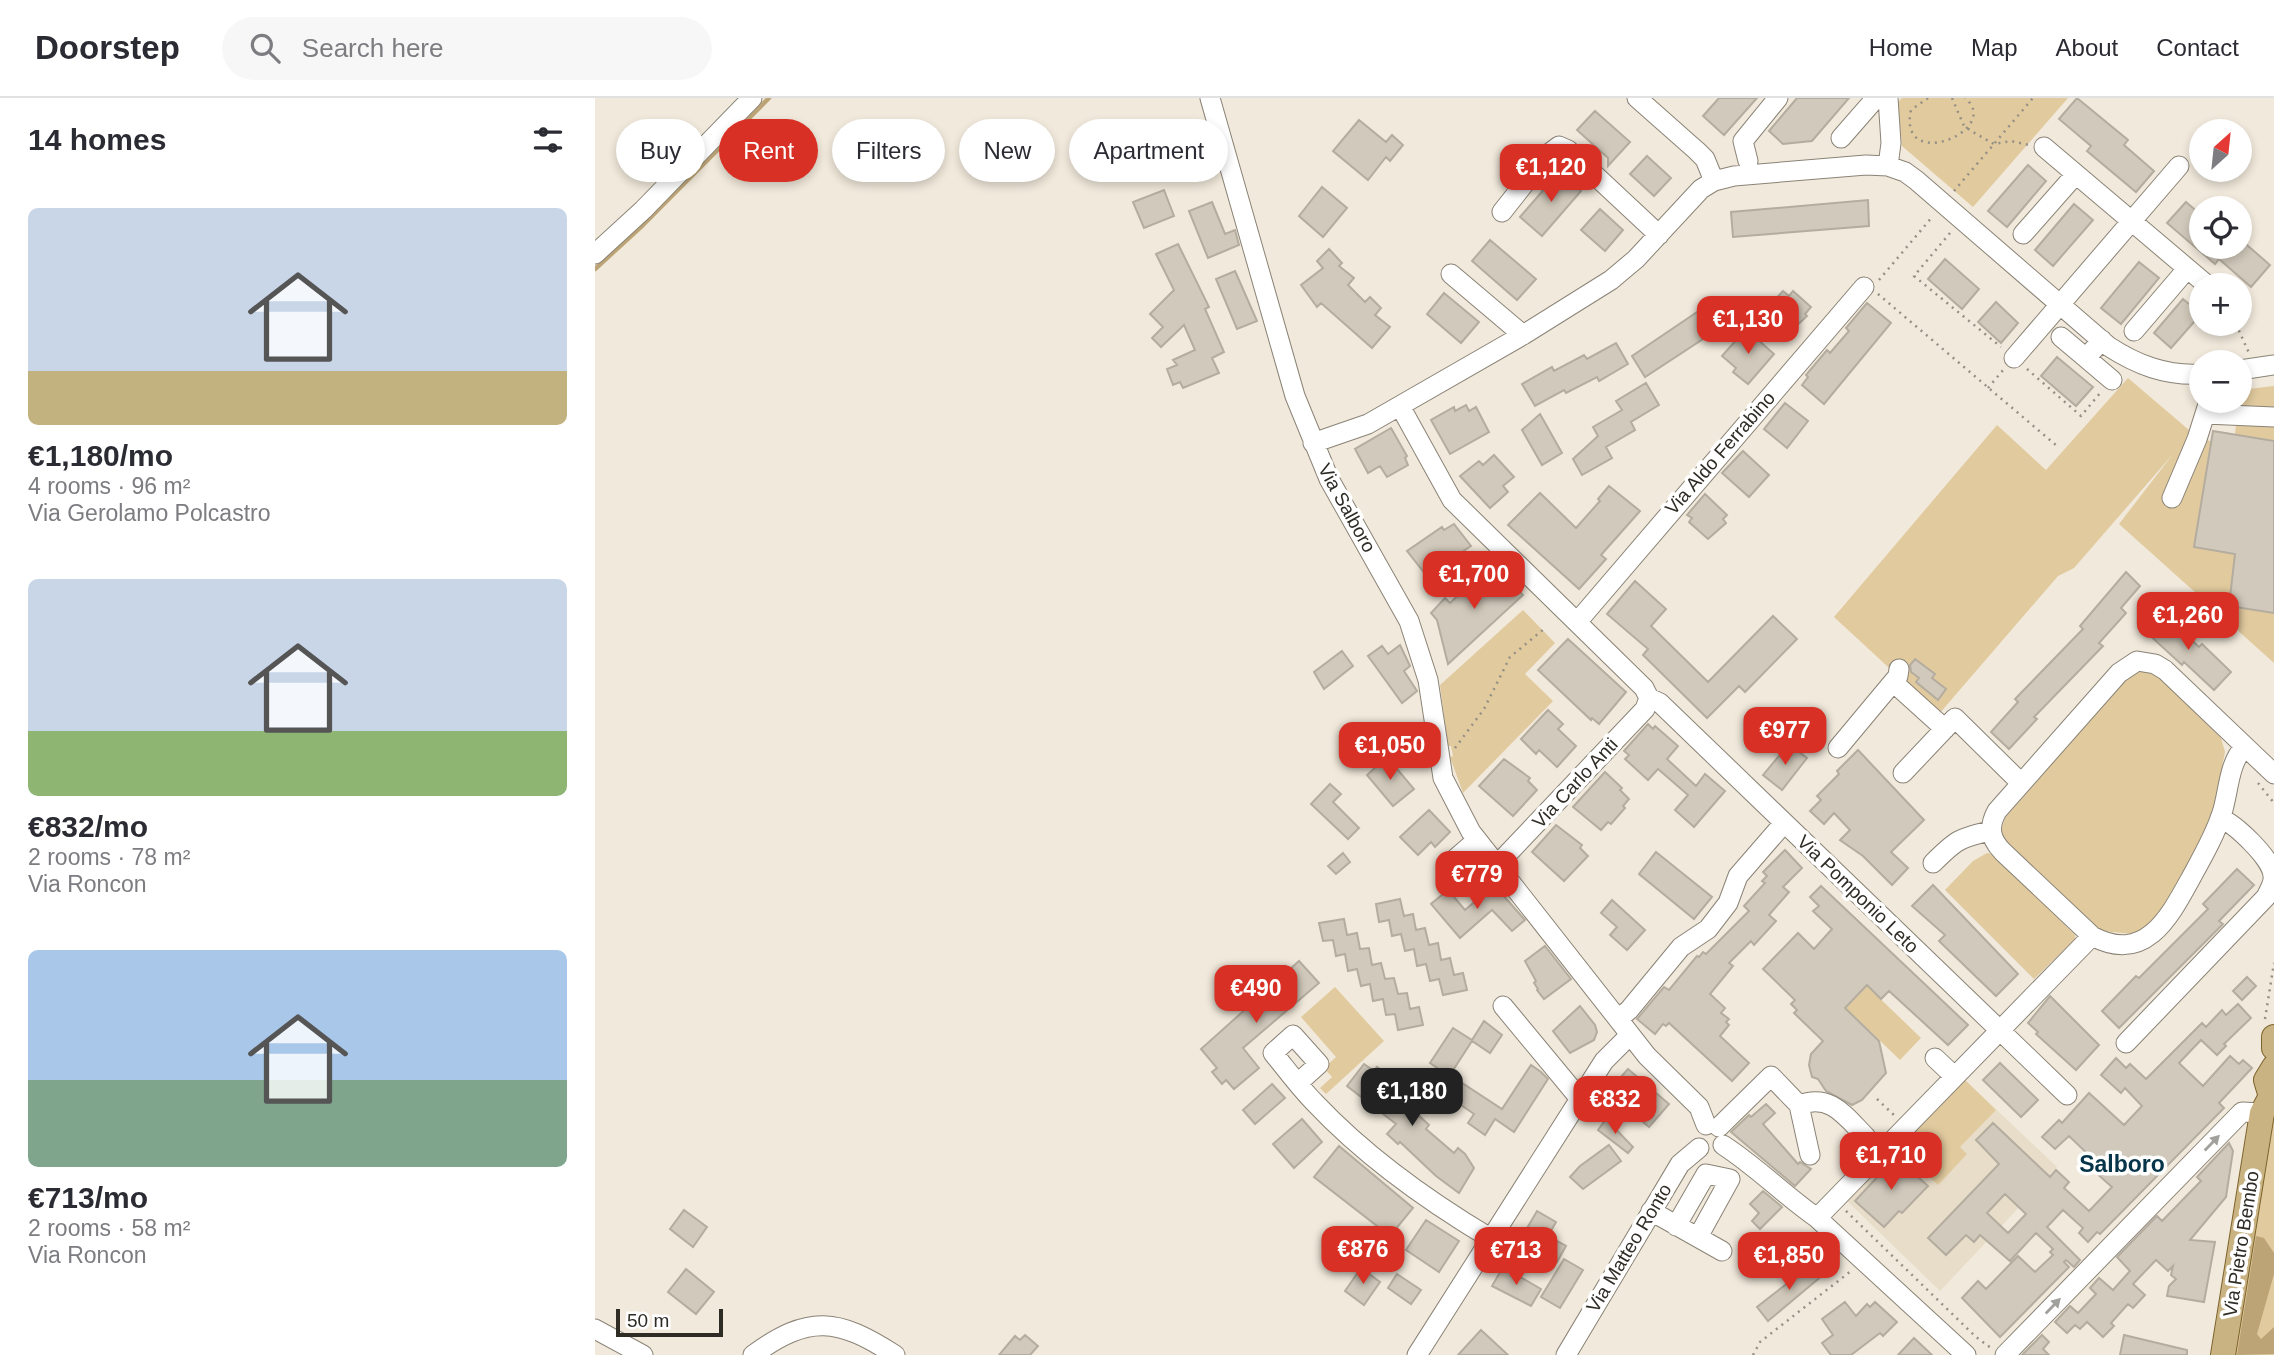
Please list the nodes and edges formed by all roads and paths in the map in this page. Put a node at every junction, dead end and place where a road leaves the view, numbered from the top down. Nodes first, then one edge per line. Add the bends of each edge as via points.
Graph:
1 (752, 98) edge
2 (1210, 98) edge
3 (1637, 98) edge
4 (1778, 98) edge
5 (1886, 98) edge
6 (1928, 98) edge
7 (1952, 98) edge
8 (1965, 98) edge
9 (2033, 98) edge
10 (1968, 128) junction
11 (1841, 138) dead end
12 (1994, 144) junction
13 (2045, 147) joint
14 (1748, 161) dead end
15 (1888, 166) junction
16 (2179, 166) dead end
17 (2076, 174) junction
18 (1714, 181) junction
19 (1947, 199) junction
20 (1502, 212) dead end
21 (1962, 219) junction
22 (2131, 221) junction
23 (2023, 234) dead end
24 (1659, 235) junction
25 (595, 254) edge
26 (2187, 269) junction
27 (2192, 273) edge
28 (1451, 274) dead end
29 (1868, 288) junction
30 (2060, 303) junction
31 (2134, 331) dead end
32 (1523, 335) junction
33 (2061, 337) dead end
34 (2102, 340) junction
35 (2014, 358) junction
36 (2086, 358) junction
37 (2252, 364) edge
38 (2274, 365) edge
39 (2189, 375) edge
40 (2112, 380) joint
41 (1988, 388) junction
42 (1401, 406) junction
43 (2205, 413) edge
44 (2247, 413) edge
45 (2274, 417) edge
46 (1313, 443) junction
47 (2056, 446) dead end
48 (2172, 498) dead end
49 (1578, 621) junction
50 (1544, 629) dead end
51 (1649, 698) junction
52 (1945, 729) junction
53 (2244, 747) junction
54 (1838, 748) dead end
55 (1452, 750) dead end
56 (1903, 774) dead end
57 (2274, 774) edge
58 (2021, 783) junction
59 (2220, 818) junction
60 (1784, 823) junction
61 (1990, 831) junction
62 (1477, 840) junction
63 (1454, 860) dead end
64 (1933, 863) dead end
65 (1497, 865) junction
66 (2092, 936) junction
67 (2274, 963) edge
68 (2270, 984) dead end
69 (1503, 1006) dead end
70 (1618, 1019) junction
71 (1999, 1029) junction
72 (1630, 1035) junction
73 (2274, 1037) edge
74 (2126, 1043) dead end
75 (2274, 1048) edge
76 (1935, 1058) dead end
77 (2274, 1067) edge
78 (1954, 1076) junction
79 (1298, 1083) junction
80 (2067, 1095) dead end
81 (1580, 1099) junction
82 (1877, 1099) dead end
83 (2269, 1101) edge
84 (1798, 1105) junction
85 (1900, 1121) dead end
86 (1715, 1124) junction
87 (1866, 1137) dead end
88 (1810, 1155) dead end
89 (1651, 1211) junction
90 (1842, 1214) dead end
91 (1817, 1217) junction
92 (1676, 1226) junction
93 (1698, 1237) junction
94 (1490, 1238) junction
95 (1722, 1251) dead end
96 (1864, 1259) junction
97 (1914, 1276) junction
98 (1909, 1282) dead end
99 (595, 1329) edge
100 (2001, 1353) edge
101 (643, 1355) edge
102 (753, 1355) edge
103 (895, 1355) edge
104 (1417, 1355) edge
105 (1566, 1355) edge
106 (1753, 1355) edge
107 (1966, 1355) edge
108 (2223, 1355) edge

1 - 25 street
2 - 46 street, Via Salboro via 1294,396
3 - 18 street via 1697,150
4 - 14 street via 1743,141
5 - 11 street via 1875,99
5 - 15 street via 1891,143
6 - 10 path via 1911,110 1913,135 1940,142 1956,138
7 - 10 path
8 - 10 path via 1973,116
9 - 12 path
10 - 12 path
12 - 13 path via 2011,141
12 - 19 path
13 - 17 street
15 - 18 street
15 - 19 street
16 - 22 street
17 - 22 street
17 - 23 street
18 - 24 street
19 - 21 street
19 - 29 path
20 - 24 street via 1559,146
21 - 30 street
21 - 35 path via 1914,276
22 - 26 street
22 - 30 street
24 - 32 street via 1611,281
26 - 27 street
26 - 31 street
28 - 32 street
29 - 41 path
29 - 49 street, Via Aldo Ferrabino
30 - 34 street
30 - 35 street
32 - 42 street
33 - 36 street
34 - 36 street
34 - 39 street via 2128,359 2155,370
35 - 40 path via 2081,416
35 - 41 path
36 - 40 street
37 - 38 street
41 - 47 path
42 - 46 street via 1368,424
42 - 49 street via 1452,500
43 - 48 street
44 - 45 street
46 - 62 street, Via Salboro via 1409,621 1428,680 1443,778
49 - 51 street
50 - 55 path via 1510,657 1484,709
51 - 60 street via 1660,703
51 - 65 street, Via Carlo Anti via 1645,709
52 - 54 street via 1896,675
52 - 56 street
52 - 58 street via 1955,718
53 - 57 street
53 - 58 street via 2165,670 2137,661 2119,673
53 - 59 street via 2232,766
58 - 61 street via 1997,811
59 - 66 street via 2161,927 2133,944 2103,942
59 - 74 street via 2235,826 2269,862 2274,877 2266,897
60 - 70 street, Via Pomponio Leto via 1738,876 1728,903 1708,929 1681,947
60 - 71 street, Via Pomponio Leto
61 - 64 street via 1965,836
61 - 66 street via 1996,846
62 - 63 street
62 - 65 street, Via Salboro
65 - 70 street, Via Salboro
66 - 71 street
67 - 68 path
69 - 81 street
70 - 72 street, Via Salboro
71 - 78 street
71 - 80 street, Via Pomponio Leto
72 - 81 street via 1611,1053
72 - 86 street, Via Salboro
73 - 75 main road
76 - 78 street
77 - 83 main road, Via Pietro Bembo via 2266,1080
78 - 91 street
79 - 79 street via 1273,1054 1293,1035 1319,1064
79 - 94 street via 1382,1161 1443,1210
81 - 94 street
82 - 85 path
100 -> 83 street via 2242,1112
83 - 108 main road, Via Pietro Bembo
84 - 86 street via 1772,1076
84 - 87 street via 1811,1100 1832,1104
84 - 88 street
86 - 89 street, Via Matteo Ronto via 1711,1153 1699,1148 1680,1164
86 - 91 street, Via Salboro via 1755,1166
89 - 92 street
89 - 105 street, Via Matteo Ronto
90 - 97 path via 1846,1210
91 - 96 street, Via Salboro
92 - 93 street
92 - 93 street via 1706,1174 1730,1179
93 - 95 street
94 - 104 street
96 - 106 path via 1760,1342
96 - 107 street, Via Salboro
97 - 98 path
97 - 100 path via 1976,1337
99 - 101 street
102 - 103 street via 784,1334 815,1325 856,1332

